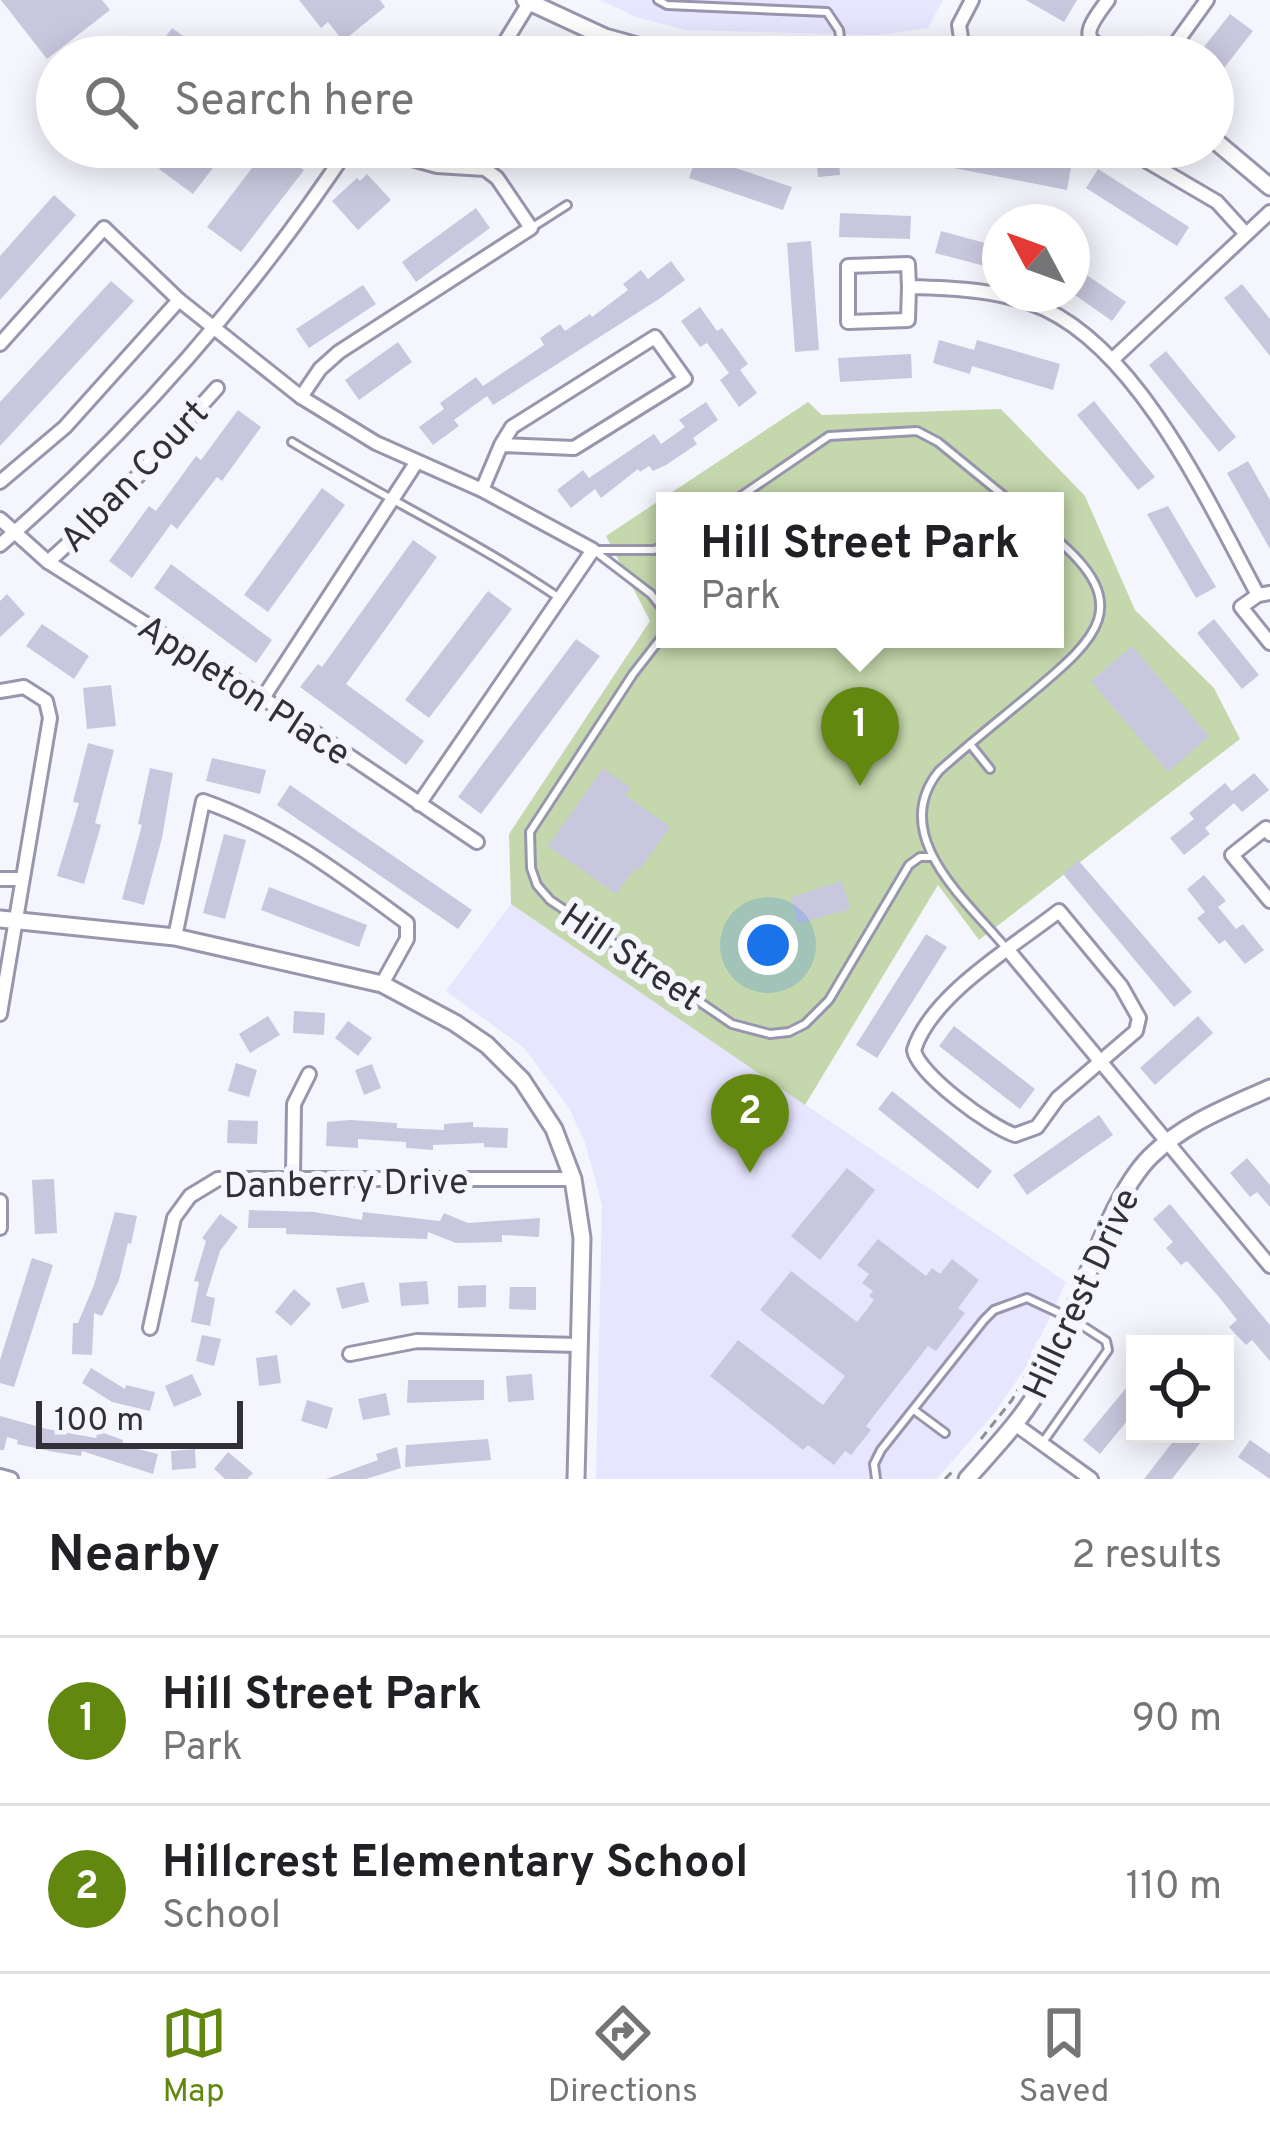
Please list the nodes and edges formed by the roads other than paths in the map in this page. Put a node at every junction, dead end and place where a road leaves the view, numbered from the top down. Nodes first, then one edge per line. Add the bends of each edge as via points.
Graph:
1 (658, 0) edge
2 (972, 0) edge
3 (1108, 0) edge
4 (1207, 0) edge
5 (527, 1) edge
6 (508, 36) edge
7 (603, 36) edge
8 (840, 36) edge
9 (961, 36) edge
10 (1088, 36) edge
11 (1181, 36) edge
12 (1234, 157) edge
13 (335, 168) edge
14 (460, 168) edge
15 (1159, 168) edge
16 (1270, 187) edge
17 (567, 205) dead end
18 (1270, 212) edge
19 (531, 228) junction
20 (1246, 234) junction
21 (909, 287) junction
22 (179, 301) junction
23 (212, 328) junction
24 (0, 344) edge
25 (1113, 359) junction
26 (218, 388) dead end
27 (301, 397) junction
28 (292, 442) dead end
29 (501, 445) junction
30 (416, 463) junction
31 (0, 482) edge
32 (482, 490) junction
33 (747, 492) edge
34 (999, 492) edge
35 (391, 501) junction
36 (0, 519) edge
37 (14, 533) junction
38 (0, 545) edge
39 (1064, 546) edge
40 (656, 549) edge
41 (592, 550) junction
42 (48, 562) junction
43 (1264, 594) edge
44 (560, 598) junction
45 (656, 600) edge
46 (1270, 644) edge
47 (656, 645) edge
48 (0, 691) edge
49 (262, 698) junction
50 (970, 745) junction
51 (990, 769) dead end
52 (419, 804) junction
53 (1270, 834) edge
54 (477, 842) dead end
55 (930, 857) junction
56 (0, 878) edge
57 (20, 880) junction
58 (1270, 901) edge
59 (8, 919) edge
60 (175, 937) junction
61 (1008, 950) junction
62 (382, 984) junction
63 (0, 1014) edge
64 (1100, 1060) junction
65 (309, 1073) dead end
66 (1270, 1088) edge
67 (1166, 1144) junction
68 (292, 1176) junction
69 (573, 1180) junction
70 (0, 1201) edge
71 (0, 1228) edge
72 (1270, 1266) edge
73 (1072, 1319) junction
74 (150, 1328) dead end
75 (578, 1345) junction
76 (350, 1354) dead end
77 (914, 1409) junction
78 (1015, 1424) junction
79 (944, 1433) dead end
80 (1042, 1444) junction
81 (962, 1473) edge
82 (0, 1476) edge
83 (11, 1479) edge
84 (576, 1479) edge
85 (876, 1479) edge
86 (1091, 1479) edge

1 - 8 lane via 819,9
2 - 9 street
3 - 10 street
4 - 11 street
5 - 6 street
5 - 7 street
12 - 16 street
13 - 23 street
14 - 19 street via 497,178
15 - 20 street via 1217,202
17 - 19 lane
18 - 20 street
19 - 27 street via 339,352
20 - 25 street
21 - 21 street via 908,264 848,266 848,322 908,320
21 - 25 street via 962,288 1045,309
22 - 23 street, Hill Street
22 - 24 street, Hill Street via 104,228
22 - 31 street via 64,427
23 - 27 street, Hill Street
23 - 37 street
25 - 43 street
26 - 42 street, Alban Court
27 - 30 street, Hill Street
28 - 35 lane
29 - 29 street via 512,427 655,337 685,380 574,448
29 - 32 street
30 - 32 street, Hill Street
30 - 35 street
32 - 41 street, Hill Street
33 - 34 lane via 829,436 917,430
35 - 44 lane
35 - 49 street
36 - 37 street, Appleton Place
37 - 38 street
37 - 42 street, Appleton Place
39 - 50 lane via 1091,572 1100,601 1094,634
40 - 41 lane, Hill Street
41 - 44 street
41 - 45 lane, Hill Street
42 - 49 street, Appleton Place
43 - 46 street via 1241,607
44 - 52 street
47 - 55 lane, Hill Street via 530,832 537,885 550,901 733,1024 789,1032 817,1015 909,865
48 - 57 street via 24,687 46,701 50,718
49 - 52 street, Appleton Place
50 - 51 lane
50 - 55 lane via 939,771 923,800
52 - 54 street, Appleton Place
53 - 58 street via 1266,828 1232,855
55 - 61 lane
56 - 57 street
57 - 59 street
59 - 60 street
59 - 63 street
60 - 62 street
60 - 62 street via 203,801 260,823 406,923 407,939
61 - 64 street
61 - 64 street via 1059,911 1139,1018 1136,1031
61 - 64 street via 927,1020 914,1050 921,1066 1015,1135 1037,1127
62 - 69 street via 455,1022 522,1080 554,1129
64 - 67 street
65 - 68 street via 294,1104
66 - 67 street, Hillcrest Drive
67 - 72 street
67 - 73 street, Hillcrest Drive via 1124,1193
68 - 69 street, Danberry Drive
68 - 74 street, Danberry Drive via 218,1179 190,1196 174,1218
69 - 75 street via 582,1238
70 - 71 street
73 - 77 lane via 1027,1298 994,1310
73 - 78 street, Hillcrest Drive
73 - 80 lane via 1108,1350
75 - 76 street via 417,1341
75 - 84 street
77 - 79 lane
77 - 85 lane via 874,1464
78 - 80 street
78 - 81 street, Hillcrest Drive
80 - 86 street
82 - 83 street

